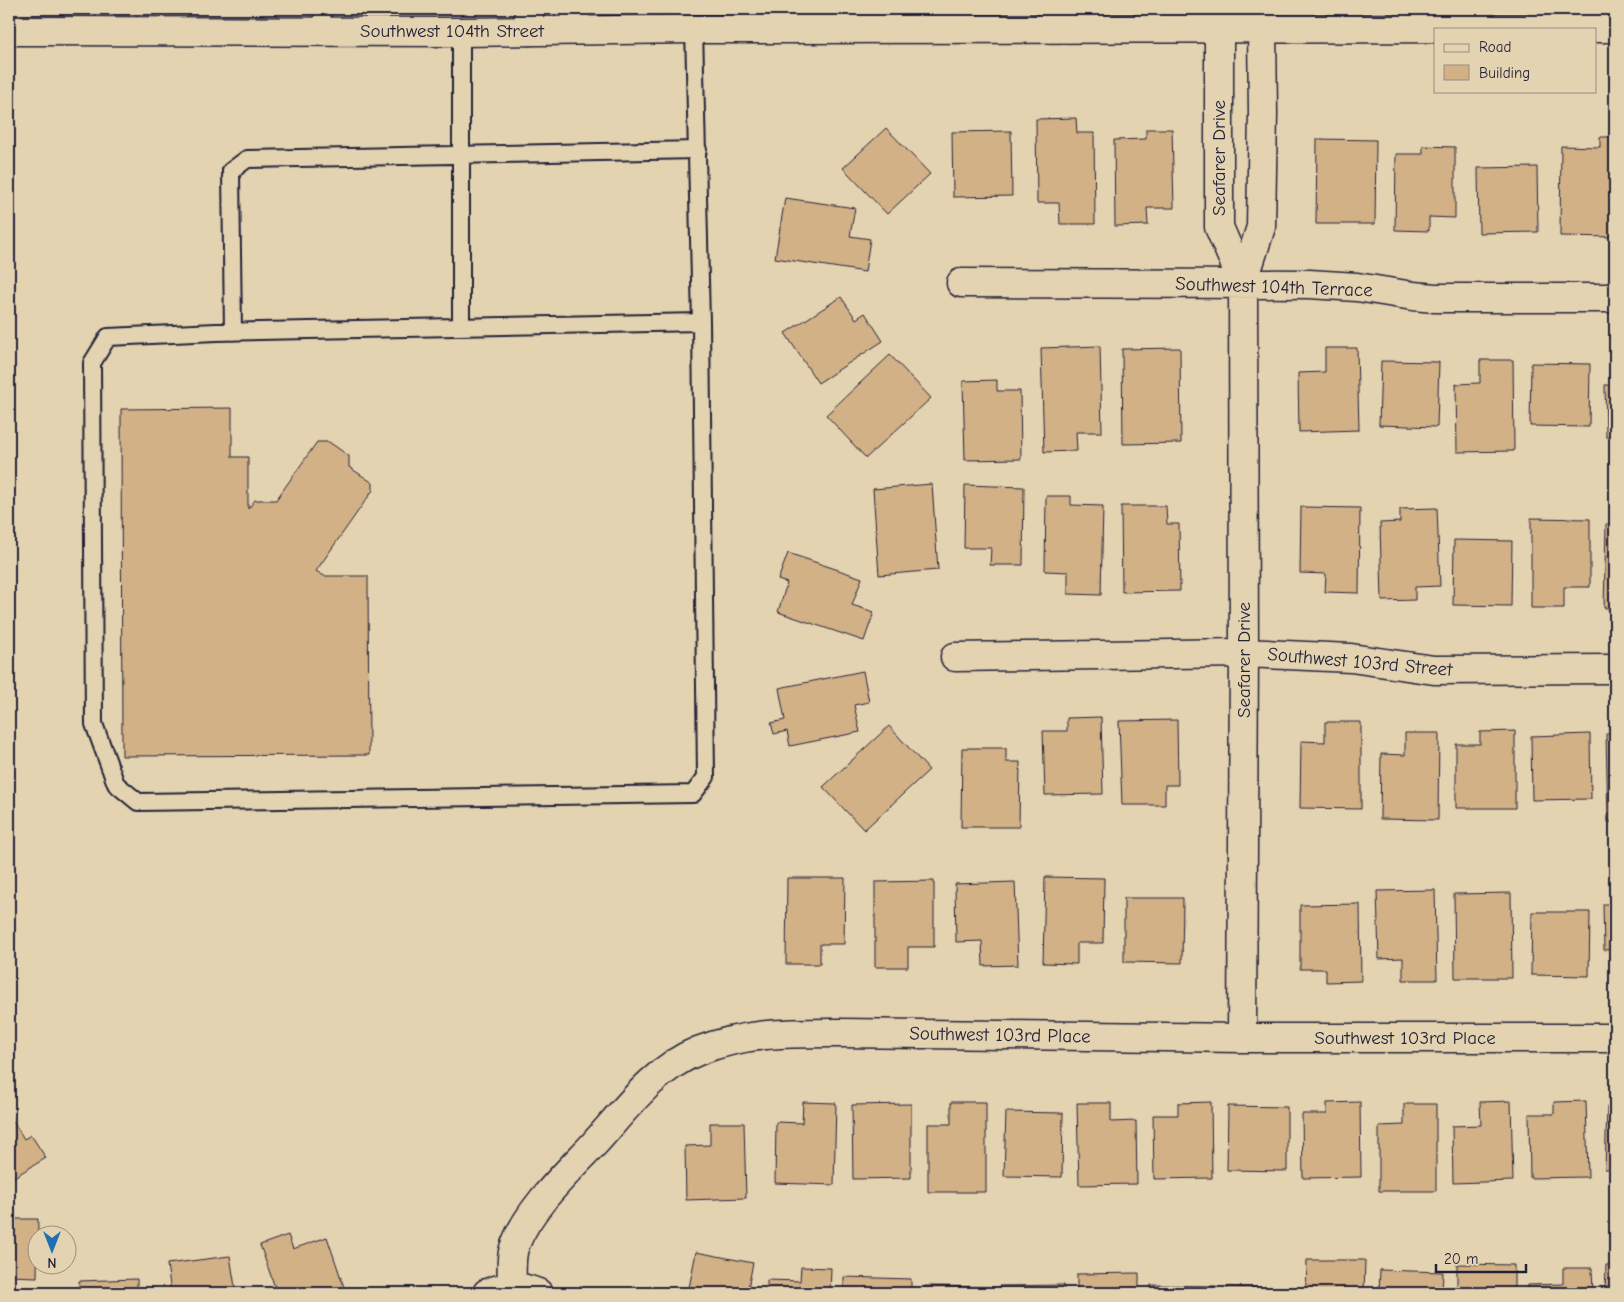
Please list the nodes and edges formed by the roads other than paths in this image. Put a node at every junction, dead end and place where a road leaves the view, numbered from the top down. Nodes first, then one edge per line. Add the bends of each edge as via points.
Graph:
1 (322, 20) edge
2 (529, 20) edge
3 (575, 20) edge
4 (1219, 28) junction
5 (1262, 28) junction
6 (1615, 28) edge
7 (694, 29) junction
8 (9, 31) edge
9 (461, 32) junction
10 (698, 150) junction
11 (460, 154) junction
12 (961, 283) dead end
13 (1243, 283) junction
14 (1615, 298) edge
15 (701, 322) junction
16 (461, 327) junction
17 (233, 332) junction
18 (1244, 653) junction
19 (955, 657) dead end
20 (1615, 670) edge
21 (1242, 1038) junction
22 (1615, 1038) edge
23 (499, 1290) edge
24 (538, 1293) edge

1 - 8 street, Southwest 104th Street
1 - 9 street, Southwest 104th Street
2 - 3 street, Southwest 104th Street
2 - 9 street, Southwest 104th Street
3 - 7 street, Southwest 104th Street
4 - 5 street, Southwest 104th Street
4 - 7 street, Southwest 104th Street
4 - 13 street, Seafarer Drive via 1218,227
5 - 6 street, Southwest 104th Street
5 - 13 street, Seafarer Drive via 1261,227
7 - 10 lane
9 - 11 lane
10 - 11 lane
10 - 15 lane
11 - 16 lane
11 - 17 lane via 247,159 231,171
12 - 13 street, Southwest 104th Terrace
13 - 14 street, Southwest 104th Terrace via 1356,287 1435,298
13 - 18 street, Seafarer Drive
15 - 16 lane
15 - 17 lane via 706,777 693,794 138,802 116,784 94,724 92,363 108,337
16 - 17 lane
18 - 19 street, Southwest 103rd Street
18 - 20 street, Southwest 103rd Street via 1351,658 1434,670
18 - 21 street, Seafarer Drive
21 - 22 street, Southwest 103rd Place
21 - 23 street, Southwest 103rd Place via 780,1032 725,1042 696,1052 661,1074 557,1184 538,1206 515,1246
23 - 24 street via 522,1288

